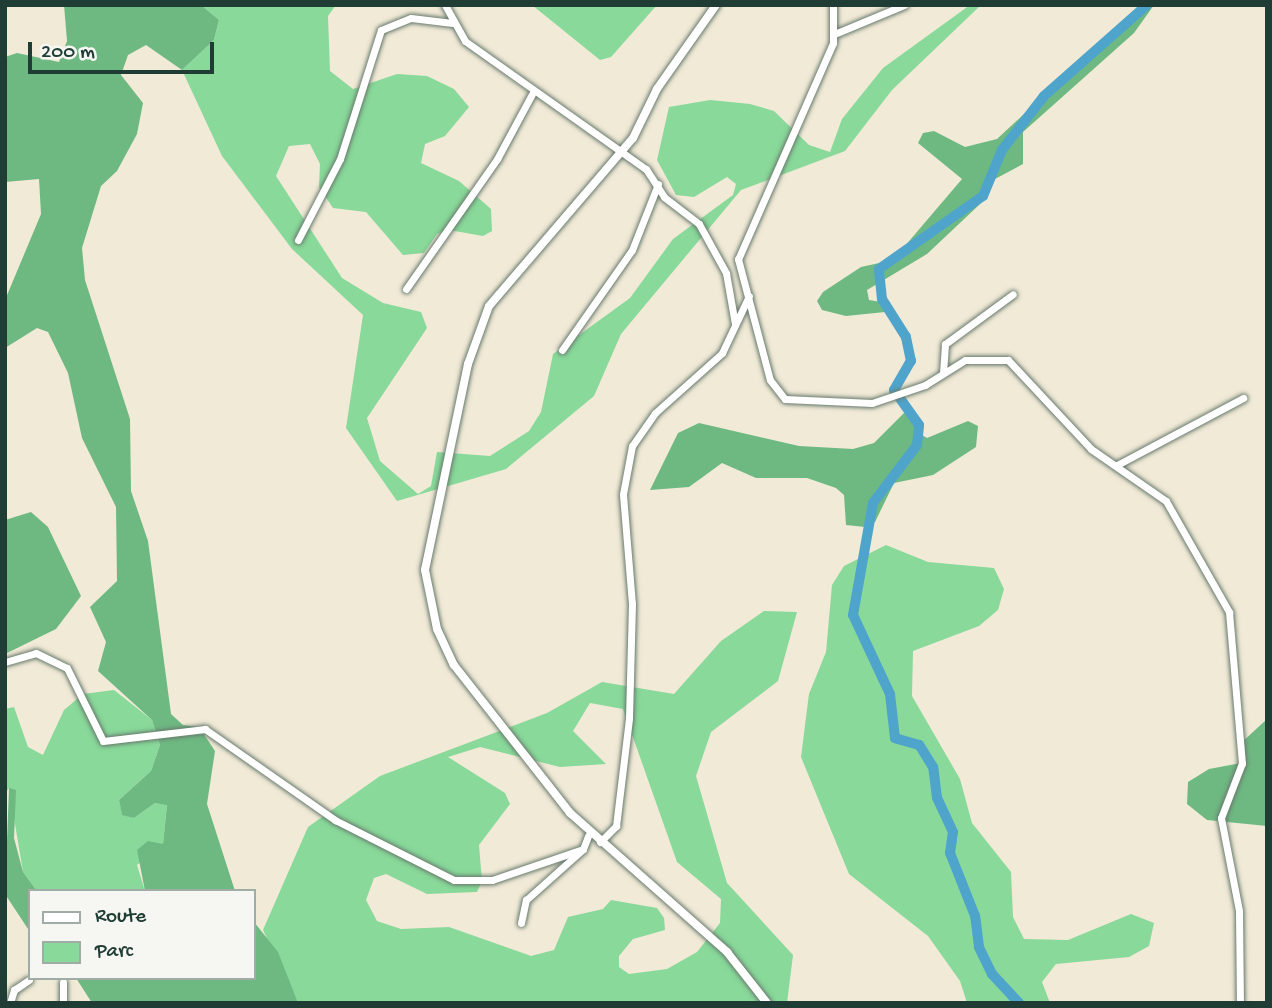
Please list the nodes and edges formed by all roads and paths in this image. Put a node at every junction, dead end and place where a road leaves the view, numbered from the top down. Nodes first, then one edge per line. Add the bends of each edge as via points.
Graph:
1 (445, 5) edge
2 (716, 5) edge
3 (833, 5) edge
4 (904, 5) edge
5 (453, 23) junction
6 (836, 33) junction
7 (532, 94) junction
8 (615, 151) junction
9 (658, 184) junction
10 (299, 240) dead end
11 (406, 289) dead end
12 (1013, 293) dead end
13 (749, 296) junction
14 (735, 324) junction
15 (562, 350) dead end
16 (943, 373) junction
17 (1242, 398) dead end
18 (1116, 465) junction
19 (5, 662) edge
20 (588, 836) junction
21 (600, 842) junction
22 (583, 849) junction
23 (521, 923) dead end
24 (29, 981) dead end
25 (63, 982) dead end
26 (10, 1003) edge
27 (63, 1003) edge
28 (767, 1003) edge
29 (1240, 1003) edge

1 - 5 street
2 - 8 street via 657,89 633,138
3 - 6 street
4 - 6 street
5 - 7 street via 465,41
5 - 10 street via 411,18 381,30 340,159
6 - 13 street via 789,152 741,246 740,276
7 - 8 street
7 - 11 street via 497,159
8 - 9 street
8 - 20 street via 489,306 468,364 425,549 431,610 454,665
9 - 14 street via 711,241 726,274
9 - 15 street via 632,250
12 - 16 street via 945,344
13 - 14 street
13 - 16 street via 770,380 785,399 872,403
14 - 21 street via 722,353 645,423 629,458 624,506 632,604 629,718 616,826
16 - 18 street via 976,357 1008,360 1091,449
17 - 18 street
18 - 29 street via 1166,501 1228,604 1241,763 1221,818 1238,911
19 - 22 street via 36,653 67,668 103,741 205,729 335,820 446,877 492,880
20 - 21 street
20 - 22 street
21 - 28 street via 727,952
22 - 23 street via 526,900
24 - 26 street via 14,990
25 - 27 street

